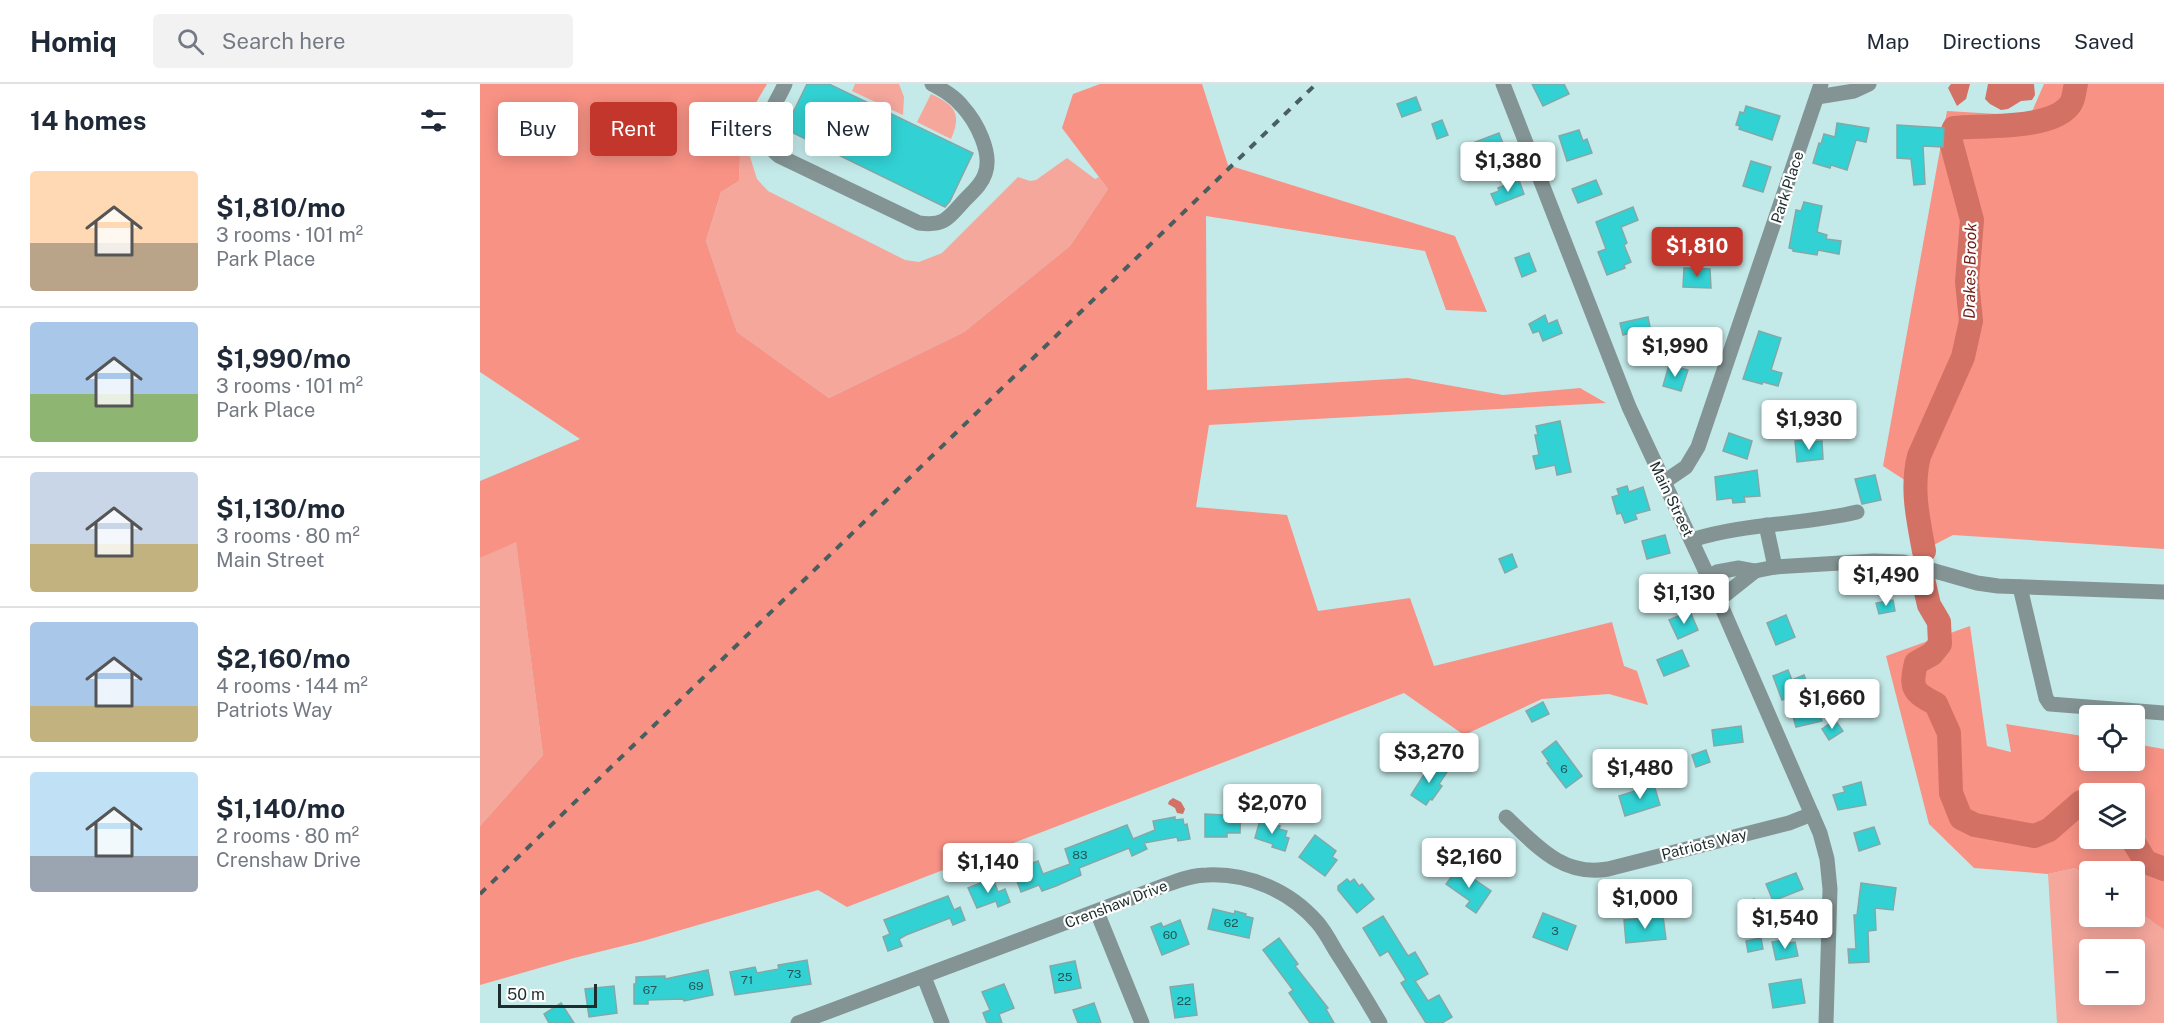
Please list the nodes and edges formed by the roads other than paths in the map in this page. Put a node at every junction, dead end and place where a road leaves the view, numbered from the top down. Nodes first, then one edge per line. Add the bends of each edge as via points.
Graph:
1 (785, 84) edge
2 (932, 84) edge
3 (1503, 84) edge
4 (1869, 84) edge
5 (1819, 91) edge
6 (1664, 482) junction
7 (1857, 512) dead end
8 (1766, 525) junction
9 (1692, 540) junction
10 (1774, 567) junction
11 (1755, 571) junction
12 (1708, 576) junction
13 (2020, 587) junction
14 (2164, 592) edge
15 (1718, 597) junction
16 (2164, 713) edge
17 (1812, 814) junction
18 (1506, 817) dead end
19 (1097, 912) junction
20 (924, 977) junction
21 (798, 1023) edge
22 (942, 1023) edge
23 (1142, 1023) edge
24 (1380, 1023) edge
25 (1826, 1023) edge

1 - 2 street via 765,128 767,145 772,151 919,224 930,225 942,223 952,215 981,183 987,165 985,150 967,111 954,97
3 - 6 street, Main Street via 1629,407
4 - 5 street via 1854,91
5 - 6 street, Park Place via 1698,447 1686,467
6 - 9 street, Main Street
7 - 8 street
8 - 9 street
8 - 10 street
9 - 12 street, Main Street
10 - 11 street
10 - 13 street via 1903,562 1977,583
11 - 12 street via 1739,568
11 - 15 street
12 - 15 street, Main Street
13 - 14 street
13 - 16 street via 2049,703
15 - 17 street, Main Street
17 - 18 street, Patriots Way via 1766,829 1589,871 1554,859
17 - 25 street, Main Street via 1829,867
19 - 20 street, Crenshaw Drive
19 - 23 street
19 - 24 street, Crenshaw Drive via 1186,878 1226,875 1265,884 1285,893 1319,924
20 - 21 street, Crenshaw Drive
20 - 22 street

